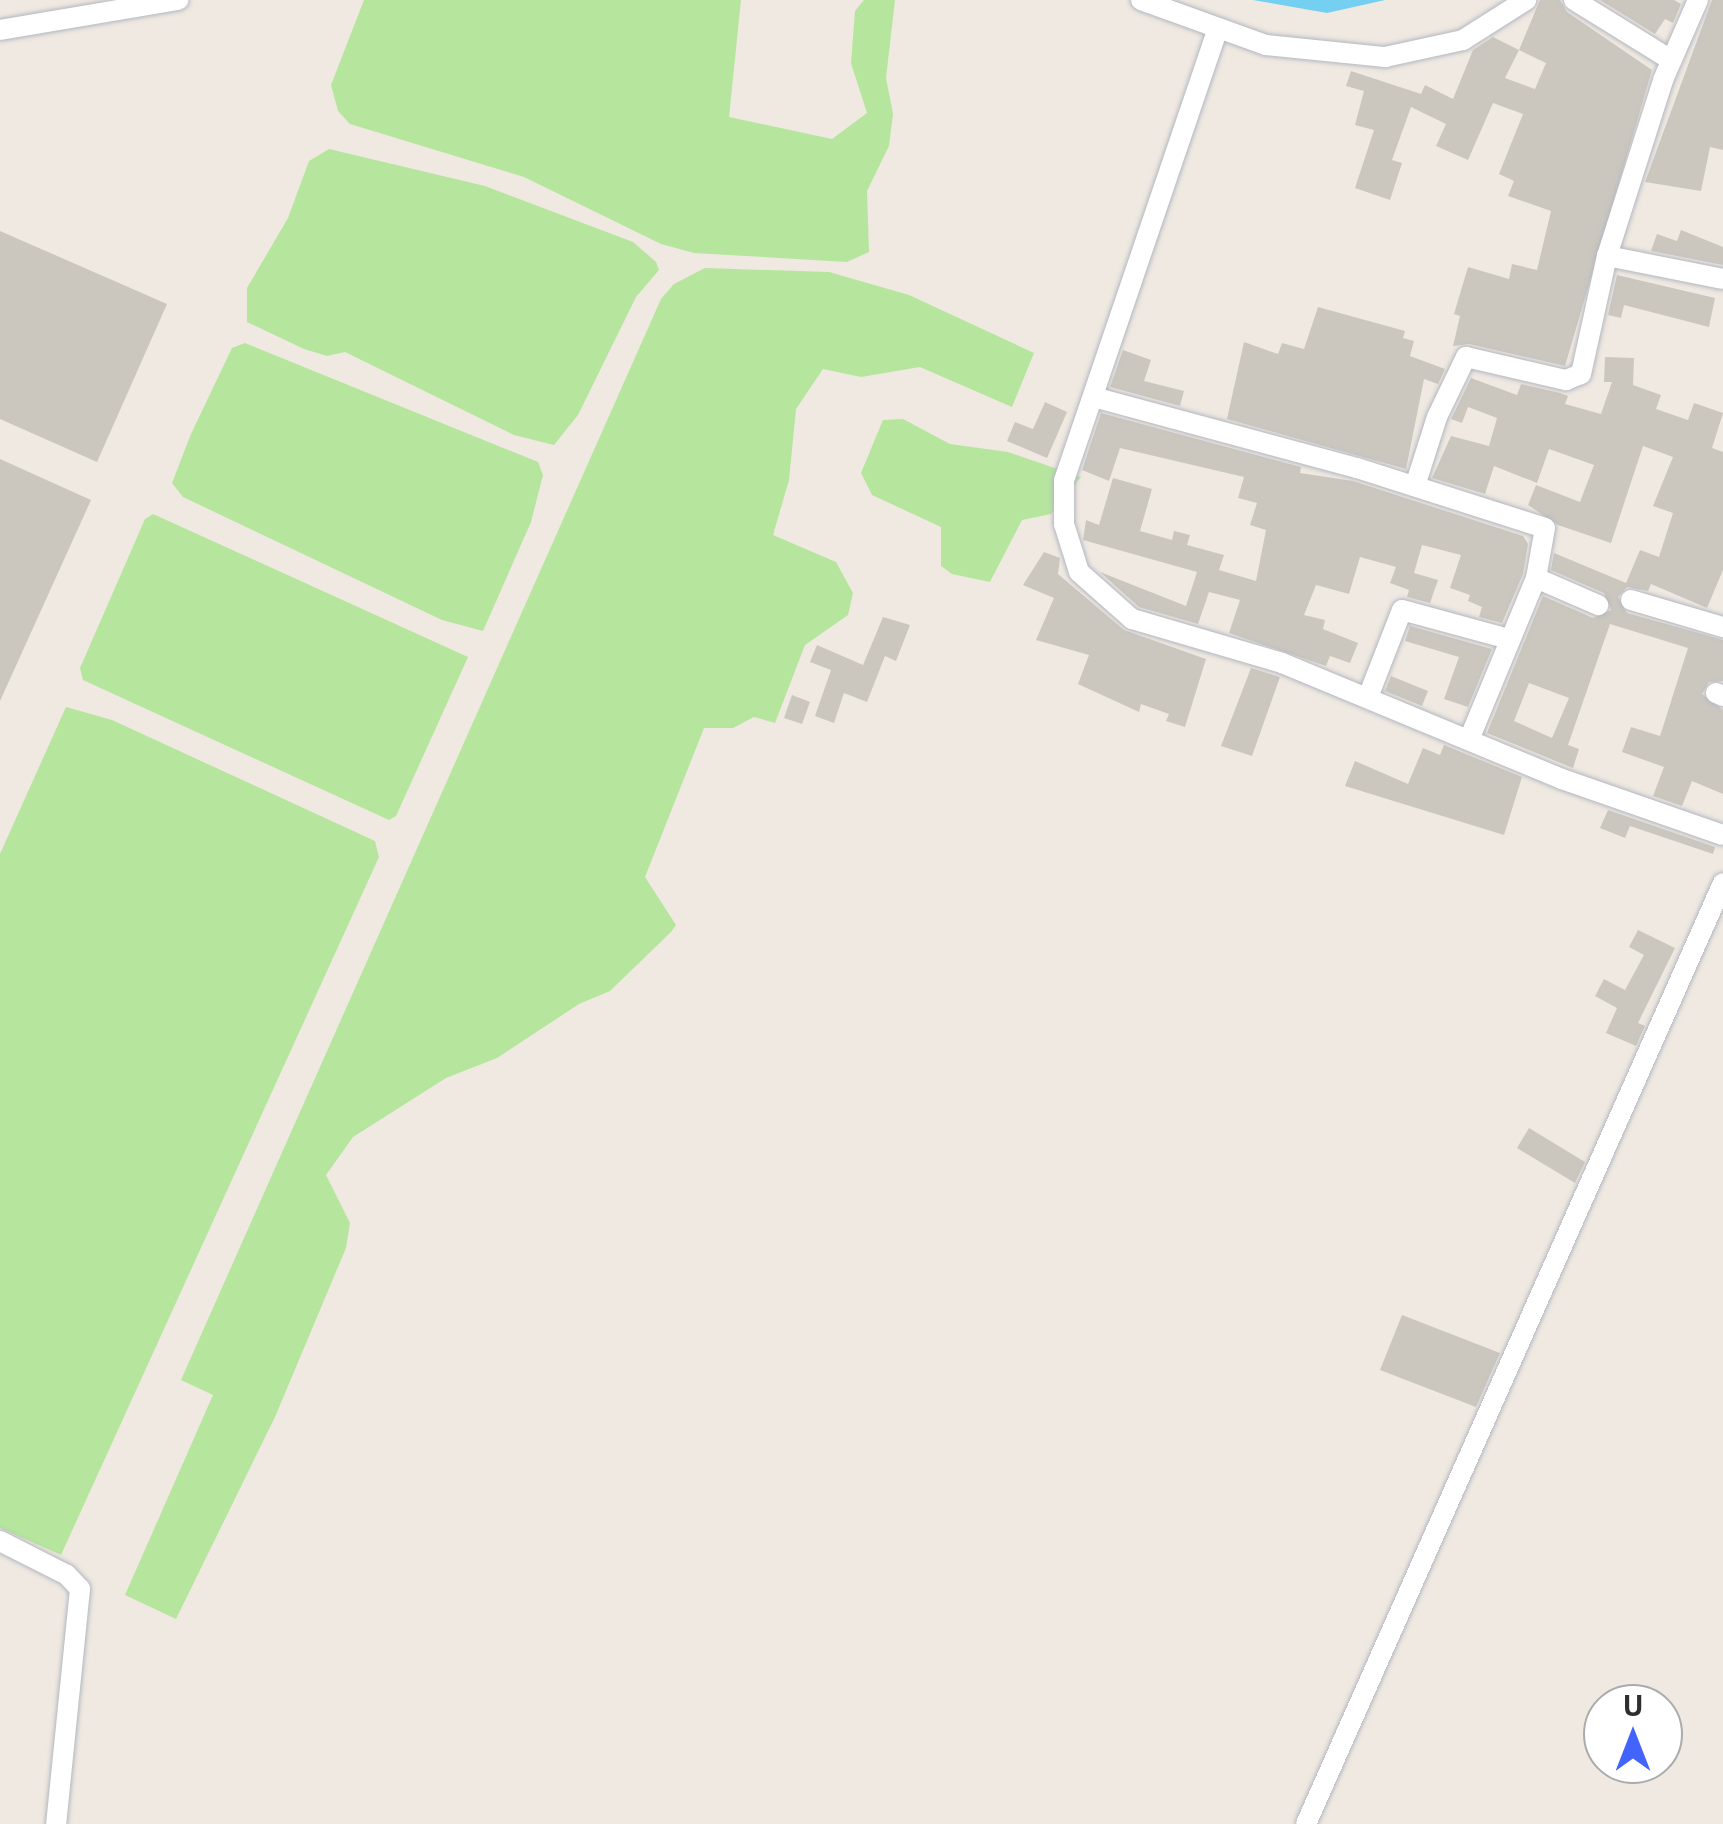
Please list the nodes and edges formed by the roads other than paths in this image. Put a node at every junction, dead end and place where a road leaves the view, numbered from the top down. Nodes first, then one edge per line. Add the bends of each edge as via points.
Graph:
1 (178, 0) edge
2 (1140, 0) edge
3 (1526, 0) edge
4 (1574, 0) edge
5 (1698, 0) edge
6 (0, 30) edge
7 (1217, 31) junction
8 (1671, 60) junction
9 (1606, 256) junction
10 (1723, 279) edge
11 (1096, 398) junction
12 (1415, 486) junction
13 (1536, 578) junction
14 (1631, 600) dead end
15 (1598, 605) dead end
16 (1722, 624) edge
17 (1510, 639) junction
18 (1368, 698) junction
19 (1469, 740) junction
20 (1723, 835) edge
21 (1723, 884) edge
22 (0, 1541) edge
23 (56, 1824) edge
24 (1306, 1824) edge

1 - 6 street
2 - 7 street
3 - 7 street via 1462,40 1385,56 1332,56
4 - 8 street
5 - 8 street
7 - 11 street via 1093,380
8 - 9 street
9 - 10 street
9 - 12 street via 1579,377 1566,380 1466,357 1437,416
11 - 12 street
11 - 18 street via 1062,499 1074,561 1088,586 1132,619 1282,663
12 - 13 street via 1545,528
13 - 15 street
13 - 17 street
14 - 16 street
17 - 18 street via 1402,610
17 - 19 street
18 - 19 street
19 - 20 street
21 - 24 street
22 - 23 street via 67,1575 80,1589

